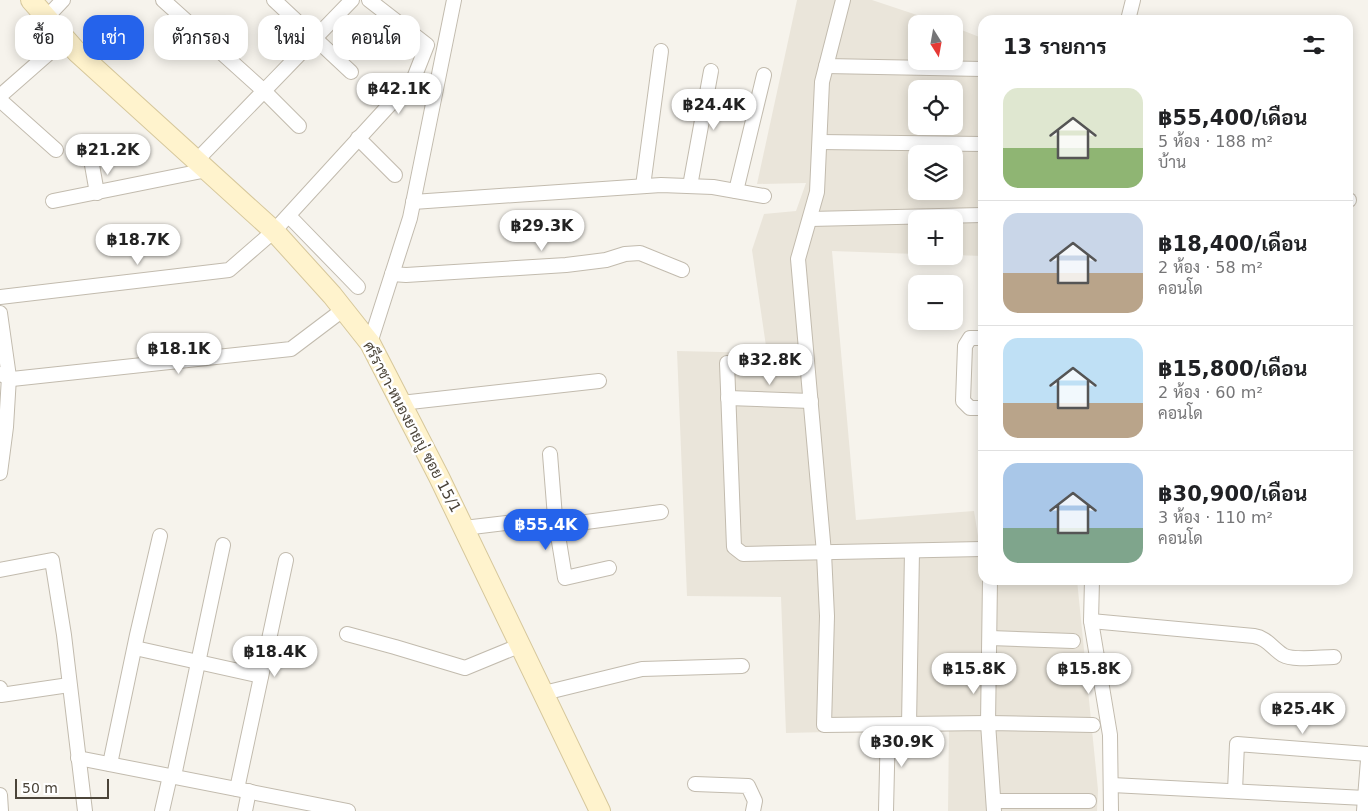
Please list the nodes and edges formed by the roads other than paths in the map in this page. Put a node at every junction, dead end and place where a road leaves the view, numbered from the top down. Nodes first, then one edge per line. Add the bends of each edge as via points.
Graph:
1 (31, 0) edge
2 (63, 0) edge
3 (163, 0) edge
4 (274, 0) edge
5 (352, 0) edge
6 (369, 0) edge
7 (454, 0) edge
8 (843, 0) edge
9 (1133, 0) edge
10 (44, 15) edge
11 (49, 15) edge
12 (290, 15) edge
13 (1129, 15) edge
14 (323, 29) edge
15 (323, 46) edge
16 (73, 48) edge
17 (661, 52) dead end
18 (41, 60) edge
19 (293, 60) edge
20 (826, 66) junction
21 (978, 69) edge
22 (711, 71) dead end
23 (351, 72) dead end
24 (764, 75) dead end
25 (264, 91) junction
26 (0, 96) edge
27 (0, 100) edge
28 (299, 126) dead end
29 (358, 138) junction
30 (820, 142) junction
31 (978, 144) edge
32 (56, 150) dead end
33 (92, 165) dead end
34 (202, 165) junction
35 (396, 175) dead end
36 (643, 186) junction
37 (690, 186) junction
38 (736, 191) junction
39 (97, 193) junction
40 (764, 196) dead end
41 (53, 202) dead end
42 (413, 202) junction
43 (978, 215) edge
44 (289, 216) junction
45 (810, 219) junction
46 (274, 231) junction
47 (682, 270) dead end
48 (392, 274) junction
49 (358, 288) dead end
50 (0, 297) edge
51 (344, 309) junction
52 (0, 313) edge
53 (978, 338) edge
54 (370, 343) junction
55 (727, 363) dead end
56 (4, 375) edge
57 (599, 381) dead end
58 (728, 398) junction
59 (811, 401) junction
60 (401, 403) junction
61 (978, 408) edge
62 (550, 454) dead end
63 (0, 473) edge
64 (661, 512) dead end
65 (556, 521) junction
66 (464, 528) junction
67 (160, 536) dead end
68 (223, 545) dead end
69 (978, 549) edge
70 (912, 551) junction
71 (824, 553) junction
72 (286, 560) dead end
73 (1, 566) edge
74 (608, 568) dead end
75 (990, 585) edge
76 (1092, 585) edge
77 (1091, 621) junction
78 (347, 634) dead end
79 (990, 638) junction
80 (1073, 640) dead end
81 (521, 645) junction
82 (134, 648) junction
83 (1334, 657) dead end
84 (197, 662) junction
85 (742, 666) dead end
86 (261, 676) junction
87 (69, 684) junction
88 (0, 688) edge
89 (544, 693) junction
90 (988, 723) junction
91 (888, 725) junction
92 (909, 725) junction
93 (1093, 725) dead end
94 (1368, 754) edge
95 (78, 758) junction
96 (1368, 760) edge
97 (110, 764) junction
98 (172, 776) junction
99 (695, 784) dead end
100 (1112, 785) junction
101 (243, 790) junction
102 (1235, 792) junction
103 (0, 795) edge
104 (1089, 801) dead end
105 (1364, 805) edge
106 (994, 806) edge
107 (322, 808) edge
108 (1, 811) edge
109 (85, 811) edge
110 (162, 811) edge
111 (245, 811) edge
112 (348, 811) edge
113 (600, 811) edge
114 (753, 811) edge
115 (886, 811) edge
116 (1111, 811) edge

1 - 10 street, ศรีราชา-หนองยายบู่ ซอย 15/1
2 - 11 street
3 - 25 street
4 - 12 street
5 - 14 street
6 - 29 street via 426,46 414,78
7 - 42 street
8 - 20 street
9 - 13 street
15 - 23 street
16 - 34 street, ศรีราชา-หนองยายบู่ ซอย 15/1
17 - 36 street
18 - 26 street
19 - 25 street
20 - 21 street
20 - 30 street via 822,82
22 - 37 street
24 - 38 street
25 - 28 street
25 - 34 street
27 - 32 street
29 - 35 street
29 - 44 street
30 - 31 street
30 - 45 street via 818,192
33 - 39 street
34 - 39 street
34 - 46 street, ศรีราชา-หนองยายบู่ ซอย 15/1
36 - 37 street
36 - 42 street
37 - 38 street
38 - 40 street
39 - 41 street
42 - 48 street
43 - 45 street
44 - 46 street
44 - 49 street
45 - 59 street via 798,259
46 - 50 street via 229,270
46 - 51 street, ศรีราชา-หนองยายบู่ ซอย 15/1
47 - 48 street via 640,253 566,266
48 - 54 street
51 - 54 street, ศรีราชา-หนองยายบู่ ซอย 15/1
51 - 56 street via 291,349 12,379
52 - 56 street
53 - 61 street via 970,338 964,346 963,402 970,408
54 - 60 street, ศรีราชา-หนองยายบู่ ซอย 15/1
55 - 58 street
56 - 63 street via 6,426
57 - 60 street
58 - 59 street
58 - 71 street via 734,547 743,554
59 - 71 street
60 - 66 street, ศรีราชา-หนองยายบู่ ซอย 15/1
62 - 65 street
64 - 65 street
65 - 66 street
65 - 74 street via 565,578
66 - 81 street, ศรีราชา-หนองยายบู่ ซอย 15/1
67 - 82 street
68 - 84 street
69 - 70 street
70 - 71 street
70 - 92 street
71 - 91 street via 827,616 824,725
72 - 86 street
73 - 87 street via 52,560
75 - 79 street
76 - 77 street
77 - 83 street via 1254,636 1264,639 1285,656
77 - 100 street via 1110,734
78 - 81 street via 465,668
79 - 80 street
79 - 90 street
81 - 89 street, ศรีราชา-หนองยายบู่ ซอย 15/1
82 - 84 street
82 - 97 street
84 - 86 street
84 - 98 street
85 - 89 street via 642,669
86 - 101 street
87 - 88 street via 1,695
87 - 95 street
89 - 113 street, ศรีราชา-หนองยายบู่ ซอย 15/1
90 - 92 street
90 - 93 street
90 - 106 street
91 - 92 street
91 - 115 street
94 - 102 street via 1237,744
95 - 97 street
95 - 109 street
96 - 105 street
97 - 98 street
98 - 101 street
98 - 110 street
99 - 114 street via 748,786 755,801
100 - 102 street
100 - 116 street
101 - 107 street
101 - 111 street
102 - 105 street
103 - 108 street
104 - 106 street
107 - 112 street

